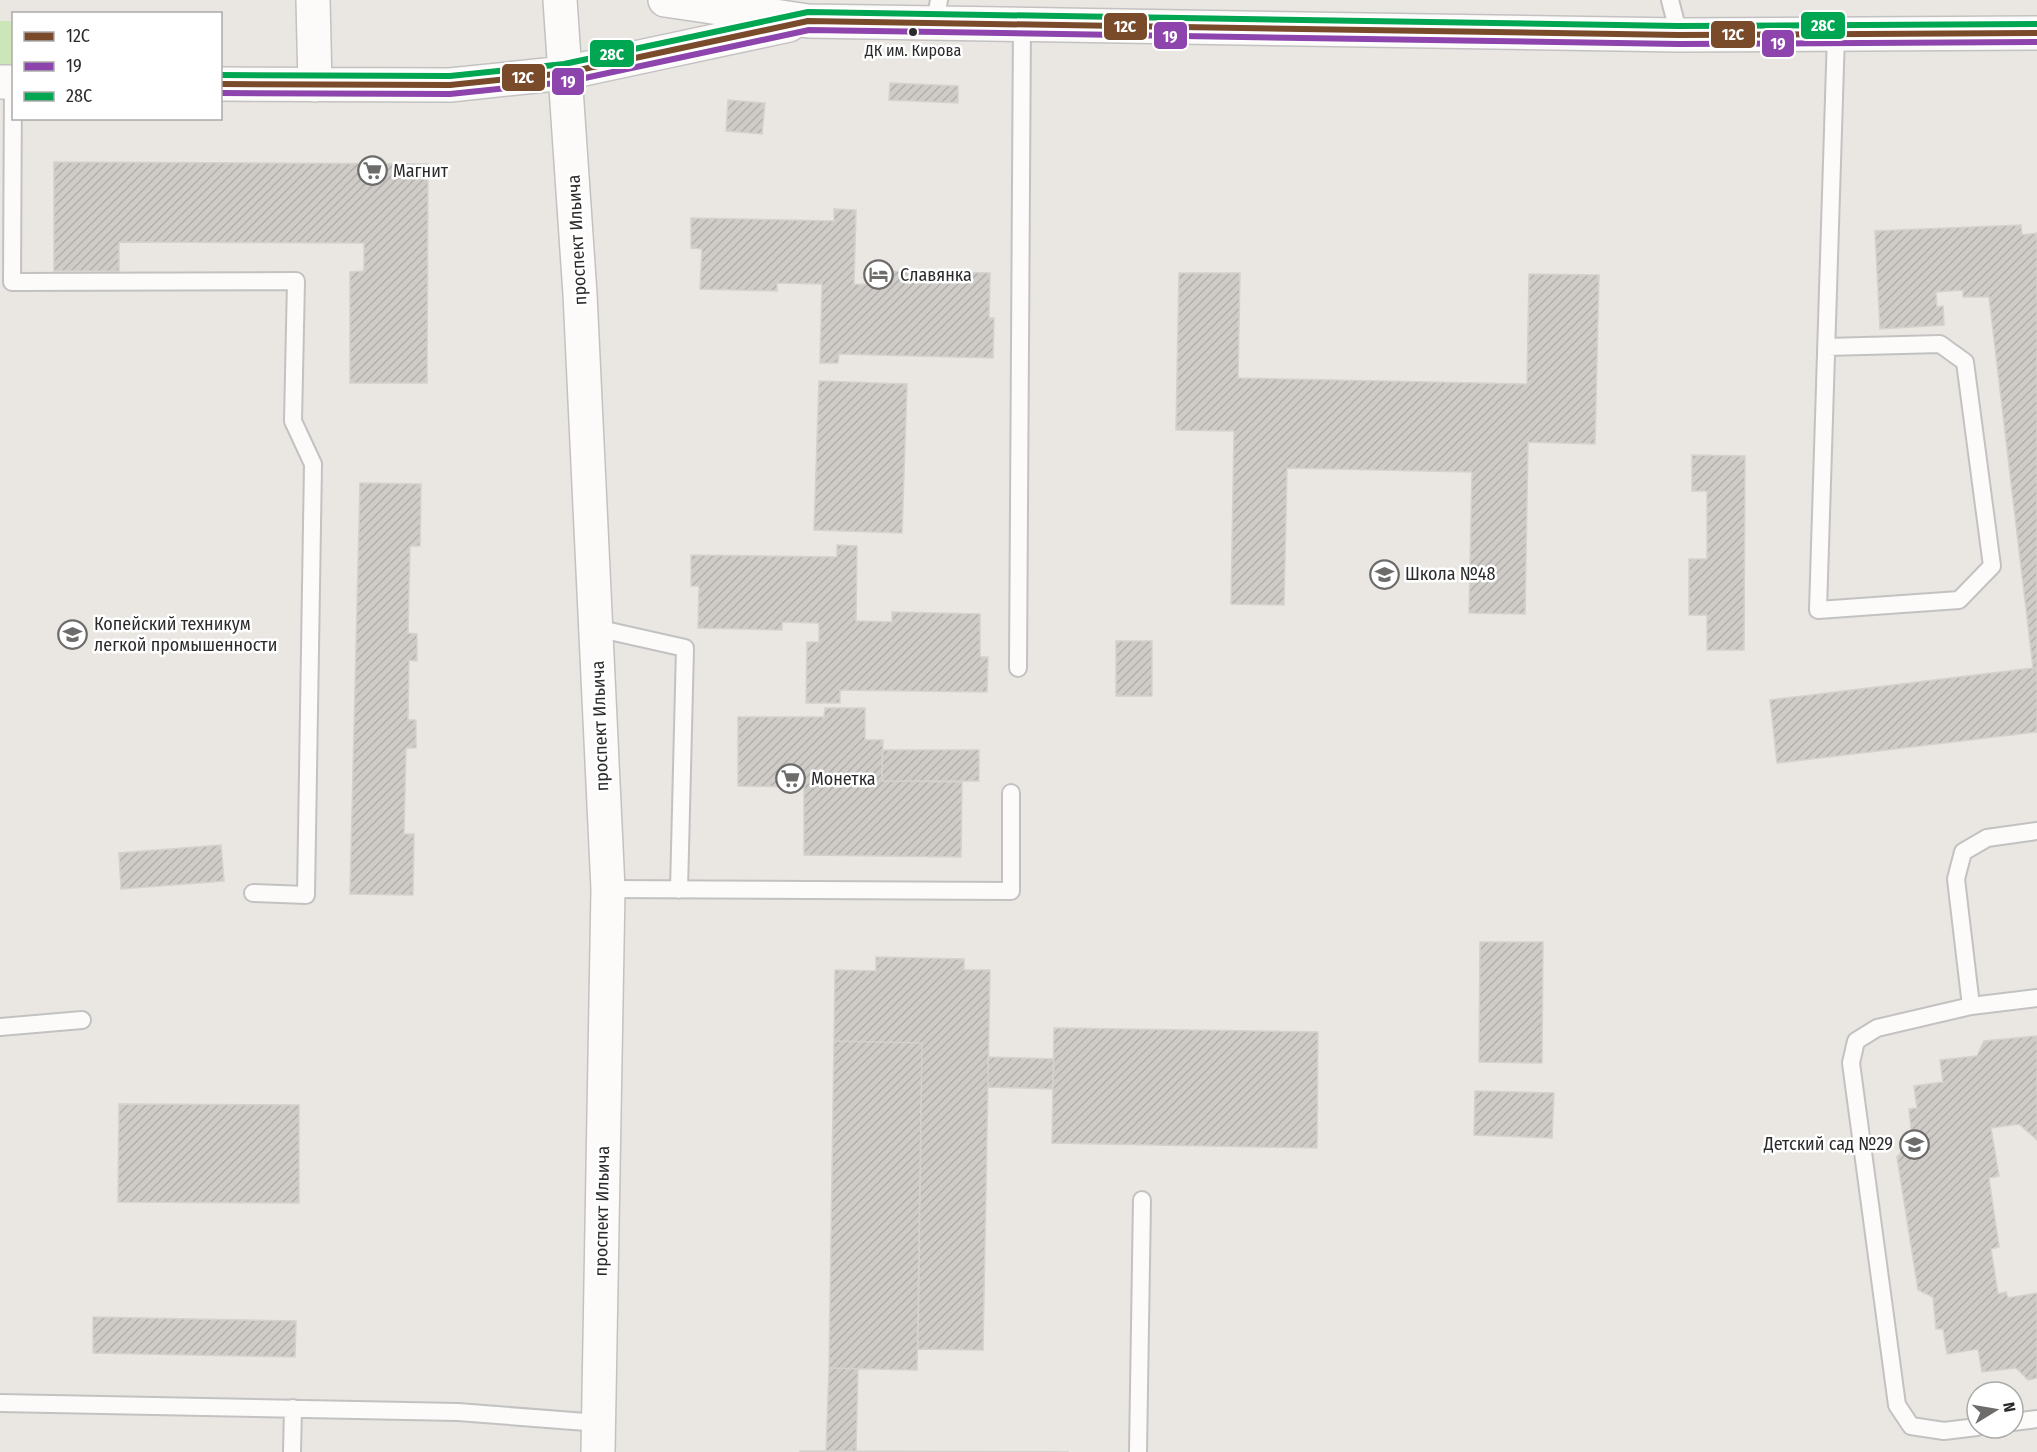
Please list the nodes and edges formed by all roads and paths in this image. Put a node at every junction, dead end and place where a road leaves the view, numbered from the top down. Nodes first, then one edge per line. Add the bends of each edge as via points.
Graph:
1 (313, 0) edge
2 (560, 0) edge
3 (668, 0) edge
4 (1671, 0) edge
5 (937, 11) edge
6 (808, 21) junction
7 (1022, 23) junction
8 (2037, 33) edge
9 (1836, 34) junction
10 (1678, 35) junction
11 (564, 73) junction
12 (222, 84) edge
13 (315, 85) junction
14 (13, 120) edge
15 (1826, 347) junction
16 (596, 628) junction
17 (1018, 668) dead end
18 (1011, 793) dead end
19 (2037, 831) edge
20 (608, 889) junction
21 (679, 890) junction
22 (253, 893) dead end
23 (2037, 998) edge
24 (1971, 1006) junction
25 (82, 1020) dead end
26 (0, 1027) edge
27 (1142, 1200) dead end
28 (0, 1403) edge
29 (293, 1408) junction
30 (1965, 1428) edge
31 (599, 1438) edge
32 (292, 1452) edge
33 (1138, 1452) edge

1 - 13 main road
2 - 11 main road, проспект Ильича
3 - 6 main road
4 - 10 lane
5 - 6 main road
5 - 7 main road
6 - 11 main road
7 - 10 main road
7 - 17 lane
8 - 9 main road
9 - 10 main road
9 - 15 lane
11 - 13 main road via 450,85
11 - 16 main road, проспект Ильича via 576,210
12 - 13 main road
14 - 22 lane via 12,282 296,281 293,421 313,464 306,895
15 - 15 lane via 1940,344 1965,362 1992,566 1959,600 1818,610
16 - 20 main road, проспект Ильича
16 - 21 lane via 685,648
18 - 21 lane via 1011,891
19 - 24 lane via 1987,838 1963,852 1956,879
20 - 21 lane
20 - 31 main road, проспект Ильича
23 - 24 lane
24 - 30 lane via 1877,1028 1856,1041 1851,1063 1897,1405 1911,1426 1944,1431
25 - 26 lane
27 - 33 lane
28 - 29 lane
29 - 31 lane via 458,1412
29 - 32 lane

